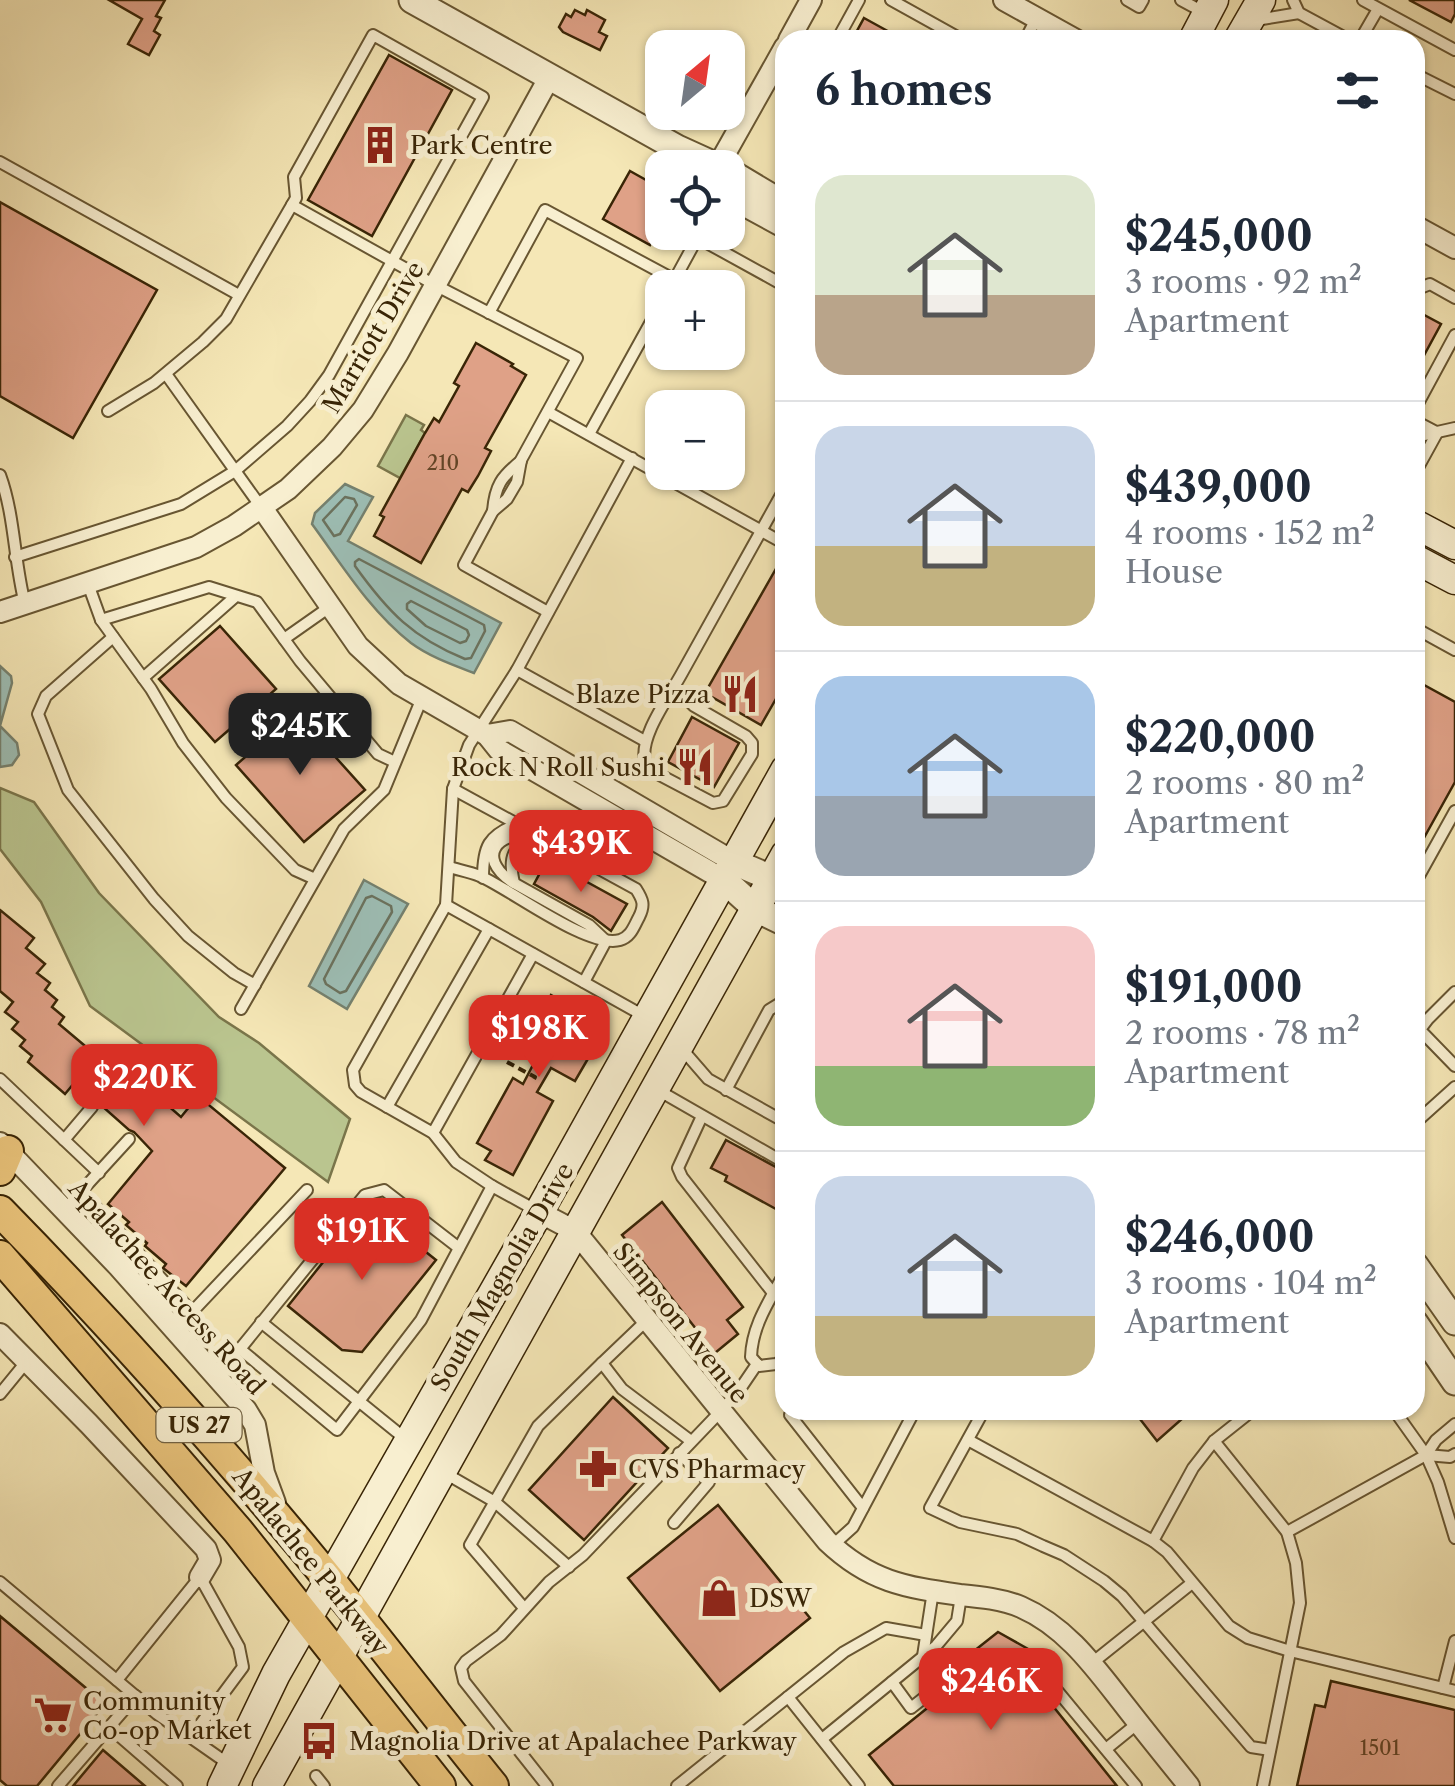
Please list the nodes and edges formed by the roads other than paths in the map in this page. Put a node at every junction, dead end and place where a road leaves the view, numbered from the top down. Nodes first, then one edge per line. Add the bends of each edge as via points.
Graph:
1 (412, 0) edge
2 (811, 0) edge
3 (859, 0) edge
4 (891, 0) edge
5 (1004, 0) edge
6 (1127, 0) edge
7 (1143, 0) edge
8 (1181, 0) edge
9 (1293, 0) edge
10 (1364, 0) edge
11 (1211, 7) edge
12 (1378, 9) junction
13 (1300, 12) junction
14 (1036, 18) junction
15 (1249, 20) edge
16 (796, 30) edge
17 (842, 30) edge
18 (945, 30) edge
19 (1029, 30) edge
20 (1057, 30) edge
21 (1198, 30) edge
22 (1332, 30) edge
23 (1366, 30) edge
24 (1417, 30) edge
25 (1425, 34) edge
26 (1455, 50) edge
27 (775, 67) edge
28 (549, 78) junction
29 (1425, 79) edge
30 (1455, 94) edge
31 (682, 150) edge
32 (718, 150) edge
33 (0, 162) edge
34 (745, 184) edge
35 (775, 200) edge
36 (292, 206) junction
37 (745, 208) edge
38 (775, 221) edge
39 (1425, 232) edge
40 (1455, 248) edge
41 (724, 250) edge
42 (392, 261) junction
43 (649, 270) edge
44 (775, 280) edge
45 (435, 285) junction
46 (1425, 286) edge
47 (240, 296) junction
48 (1455, 298) edge
49 (489, 313) junction
50 (645, 333) edge
51 (1455, 335) edge
52 (166, 374) junction
53 (1425, 391) edge
54 (108, 412) dead end
55 (548, 412) junction
56 (1425, 426) edge
57 (1455, 428) edge
58 (1436, 433) junction
59 (589, 434) junction
60 (1425, 435) edge
61 (1425, 454) edge
62 (632, 458) junction
63 (235, 471) junction
64 (0, 475) edge
65 (775, 506) edge
66 (262, 508) junction
67 (1425, 529) edge
68 (762, 530) junction
69 (775, 538) edge
70 (1455, 544) edge
71 (15, 557) junction
72 (1425, 564) edge
73 (1455, 580) edge
74 (88, 584) junction
75 (236, 596) junction
76 (26, 604) junction
77 (330, 606) junction
78 (0, 612) edge
79 (548, 612) junction
80 (101, 620) junction
81 (1425, 634) edge
82 (113, 636) junction
83 (284, 639) junction
84 (1455, 650) edge
85 (517, 670) junction
86 (143, 678) junction
87 (675, 687) junction
88 (422, 698) junction
89 (482, 732) junction
90 (645, 741) junction
91 (395, 762) junction
92 (775, 788) edge
93 (452, 789) junction
94 (1455, 811) edge
95 (518, 824) junction
96 (538, 835) junction
97 (1425, 864) edge
98 (450, 867) junction
99 (729, 871) junction
100 (775, 872) edge
101 (483, 878) junction
102 (315, 879) junction
103 (775, 881) edge
104 (514, 883) junction
105 (446, 905) junction
106 (756, 909) junction
107 (775, 918) edge
108 (489, 929) junction
109 (606, 941) junction
110 (534, 954) junction
111 (584, 982) junction
112 (255, 985) junction
113 (1455, 992) edge
114 (775, 1006) edge
115 (241, 1009) dead end
116 (648, 1018) junction
117 (1425, 1024) edge
118 (1425, 1040) edge
119 (679, 1044) junction
120 (1455, 1066) edge
121 (0, 1078) edge
122 (654, 1088) junction
123 (1455, 1088) edge
124 (726, 1090) junction
125 (92, 1106) dead end
126 (388, 1107) junction
127 (1425, 1114) edge
128 (702, 1116) junction
129 (775, 1117) edge
130 (433, 1132) junction
131 (64, 1140) junction
132 (129, 1140) dead end
133 (3, 1154) edge
134 (775, 1157) edge
135 (98, 1173) junction
136 (492, 1186) junction
137 (307, 1190) dead end
138 (82, 1192) junction
139 (65, 1210) junction
140 (0, 1211) edge
141 (539, 1212) junction
142 (575, 1231) junction
143 (460, 1248) junction
144 (0, 1256) edge
145 (1425, 1279) edge
146 (774, 1293) joint
147 (192, 1313) junction
148 (647, 1320) junction
149 (262, 1322) junction
150 (1455, 1322) edge
151 (176, 1329) junction
152 (1425, 1338) edge
153 (2, 1340) edge
154 (240, 1348) junction
155 (27, 1361) junction
156 (602, 1363) junction
157 (758, 1364) junction
158 (775, 1364) edge
159 (214, 1372) junction
160 (1455, 1382) edge
161 (3, 1385) edge
162 (358, 1402) junction
163 (720, 1412) junction
164 (794, 1420) edge
165 (909, 1420) edge
166 (979, 1420) edge
167 (1241, 1420) edge
168 (1401, 1420) edge
169 (1455, 1424) edge
170 (968, 1440) junction
171 (691, 1441) junction
172 (409, 1442) junction
173 (1214, 1442) junction
174 (679, 1453) junction
175 (1455, 1454) edge
176 (1426, 1455) junction
177 (442, 1471) junction
178 (495, 1502) junction
179 (863, 1508) junction
180 (674, 1523) dead end
181 (1287, 1532) junction
182 (292, 1535) junction
183 (1455, 1536) edge
184 (1153, 1541) junction
185 (832, 1546) junction
186 (570, 1567) junction
187 (200, 1577) junction
188 (329, 1580) junction
189 (0, 1582) edge
190 (1192, 1582) junction
191 (932, 1591) junction
192 (962, 1595) junction
193 (524, 1608) junction
194 (308, 1619) junction
195 (359, 1620) junction
196 (1144, 1621) junction
197 (926, 1634) junction
198 (1455, 1641) edge
199 (1290, 1652) junction
200 (923, 1657) junction
201 (338, 1658) junction
202 (973, 1659) dead end
203 (1091, 1664) junction
204 (117, 1680) junction
205 (892, 1682) junction
206 (1050, 1682) dead end
207 (1449, 1690) edge
208 (136, 1696) junction
209 (788, 1697) junction
210 (1138, 1723) junction
211 (109, 1727) junction
212 (191, 1738) junction
213 (822, 1740) junction
214 (1106, 1749) junction
215 (1270, 1750) junction
216 (227, 1776) edge
217 (430, 1780) edge
218 (58, 1786) edge
219 (177, 1786) edge
220 (267, 1786) edge
221 (492, 1786) edge
222 (547, 1786) edge
223 (677, 1786) edge
224 (859, 1786) edge
225 (1136, 1786) edge
226 (1189, 1786) edge
227 (1263, 1786) edge

1 - 28 street
2 - 16 street
3 - 17 lane
4 - 18 lane
5 - 14 street
6 - 7 lane via 1139,7
8 - 11 lane
9 - 13 lane
10 - 12 lane
11 - 21 main road
12 - 23 lane
12 - 24 lane
13 - 15 lane
13 - 22 lane
14 - 19 lane
14 - 20 street
25 - 26 lane
27 - 32 street
28 - 31 street
28 - 45 street, Marriott Drive
29 - 30 lane
33 - 47 lane
34 - 35 street
36 - 42 lane
36 - 42 lane via 294,177 372,35 484,97
36 - 47 lane
37 - 38 street
39 - 40 street
41 - 44 lane
42 - 45 lane
42 - 63 lane via 310,401
43 - 49 lane via 545,210
45 - 49 lane
45 - 66 street, Marriott Drive via 363,410
46 - 48 lane
47 - 52 lane via 226,319
49 - 55 lane via 577,358
50 - 59 lane
51 - 53 lane
52 - 54 lane
52 - 63 lane
55 - 59 lane
55 - 79 lane via 522,460 494,492 493,512 464,565
56 - 58 lane
57 - 58 lane
58 - 60 lane
58 - 61 lane
59 - 62 lane
62 - 68 lane
62 - 79 lane
63 - 66 lane
63 - 71 lane via 181,504
64 - 71 lane
65 - 68 lane
66 - 74 street, Marriott Drive via 196,546
66 - 77 street
67 - 70 main road
68 - 69 lane
68 - 87 lane
71 - 76 lane
72 - 73 main road
74 - 76 street, Marriott Drive
74 - 80 lane
75 - 80 lane via 208,588
75 - 83 lane via 256,602
75 - 86 lane
76 - 78 street, Marriott Drive
77 - 83 lane
77 - 88 street via 358,646
79 - 85 lane
80 - 82 lane
81 - 84 lane
82 - 86 lane
82 - 112 lane via 46,696 38,714 68,790 188,936
83 - 91 lane via 378,754
85 - 89 lane
85 - 90 lane
86 - 102 lane via 226,798 295,870
87 - 90 lane
87 - 90 lane via 752,744 730,794 714,803 656,773 646,762
88 - 89 street
88 - 91 lane
89 - 93 lane
89 - 99 street via 510,731
91 - 102 lane via 384,790 344,829
92 - 99 main road, South Magnolia Drive
93 - 95 lane
93 - 98 lane
94 - 97 lane
95 - 96 lane
95 - 101 lane via 488,843
96 - 104 lane via 514,852
96 - 104 lane via 522,834 494,850 494,866
96 - 109 lane via 636,889 644,908 631,934
98 - 101 lane
98 - 105 lane
99 - 100 street
99 - 106 street
99 - 116 main road, South Magnolia Drive
101 - 109 lane
102 - 112 lane
103 - 106 main road, South Magnolia Drive
104 - 109 lane
105 - 108 lane
105 - 126 lane via 353,1070 355,1085
106 - 107 street
106 - 119 main road, South Magnolia Drive
108 - 110 lane
108 - 126 lane
109 - 111 lane
110 - 111 lane
110 - 130 lane
111 - 116 lane
112 - 115 lane
113 - 117 lane
114 - 124 lane
116 - 141 main road, South Magnolia Drive
118 - 120 lane
119 - 122 main road, South Magnolia Drive
119 - 124 lane via 708,1080
121 - 131 lane
122 - 128 lane
122 - 142 main road, South Magnolia Drive
123 - 127 lane
124 - 129 lane
125 - 131 lane
126 - 130 lane
128 - 134 lane
128 - 146 lane via 678,1168
130 - 136 lane via 456,1162
131 - 135 lane
132 - 135 lane
133 - 139 street, Apalachee Access Road
135 - 138 lane
136 - 141 lane
136 - 143 lane
137 - 147 lane
138 - 139 lane
138 - 147 lane
139 - 151 street, Apalachee Access Road
140 - 182 main road, Apalachee Parkway / US 27 via 179,1402
141 - 142 street, Simpson Avenue
141 - 172 main road, South Magnolia Drive
142 - 148 street, Simpson Avenue
142 - 177 main road, South Magnolia Drive
143 - 149 lane via 384,1190 365,1195
143 - 162 lane via 421,1320
144 - 194 main road, Apalachee Parkway / US 27
145 - 150 street
146 - 157 lane via 754,1332 751,1357
147 - 151 lane
148 - 156 lane
148 - 163 street, Simpson Avenue
149 - 154 lane
149 - 162 lane
151 - 159 street, Apalachee Access Road
152 - 160 street
153 - 155 street
154 - 159 lane
154 - 162 lane via 336,1430
155 - 161 lane
155 - 187 street via 206,1548 210,1560
156 - 171 lane via 622,1388
156 - 178 lane via 538,1426
157 - 158 lane
157 - 163 lane
159 - 182 street, Apalachee Access Road via 255,1425 268,1485
162 - 172 lane
163 - 171 lane
163 - 185 street, Simpson Avenue
164 - 179 lane
165 - 179 lane
166 - 170 lane
167 - 173 lane
168 - 176 lane
169 - 176 lane
170 - 184 lane
170 - 196 lane via 930,1508 1064,1555 1104,1581
171 - 174 lane
172 - 188 main road, South Magnolia Drive
173 - 181 lane
173 - 184 lane
174 - 180 lane via 709,1482
174 - 186 lane
175 - 176 lane
176 - 181 lane
176 - 183 lane
177 - 178 lane
177 - 195 main road, South Magnolia Drive
178 - 186 lane
178 - 193 lane via 470,1546
179 - 185 lane
181 - 199 lane via 1300,1586
182 - 188 main road, Apalachee Parkway / US 27
184 - 190 lane
185 - 191 street, Simpson Avenue via 877,1577
186 - 193 lane
187 - 204 lane
187 - 212 lane via 239,1647 243,1667
188 - 194 main road, South Magnolia Drive
188 - 195 main road, Apalachee Parkway / US 27
189 - 204 lane
190 - 196 lane
190 - 199 lane via 1228,1626
191 - 192 street, Simpson Avenue
191 - 197 lane
192 - 200 lane via 957,1620
192 - 203 street, Simpson Avenue via 1039,1616
193 - 222 lane via 464,1664 462,1676
194 - 201 main road, Apalachee Parkway / US 27
194 - 216 main road, South Magnolia Drive
195 - 201 main road, South Magnolia Drive
195 - 221 main road, Apalachee Parkway / US 27
196 - 203 lane
196 - 215 lane via 1251,1747
197 - 200 lane
197 - 209 lane via 886,1628
198 - 207 lane
199 - 207 lane
199 - 215 lane
200 - 205 lane
201 - 217 main road, Apalachee Parkway / US 27
201 - 220 main road, South Magnolia Drive
202 - 205 lane via 911,1708
203 - 210 street, Simpson Avenue
204 - 208 lane
205 - 213 lane
206 - 214 lane
208 - 211 lane
208 - 212 lane
209 - 213 lane
209 - 223 lane
210 - 214 lane
210 - 226 street, Simpson Avenue
211 - 218 lane
211 - 219 lane
212 - 216 lane
213 - 224 lane
214 - 225 lane
215 - 227 lane

